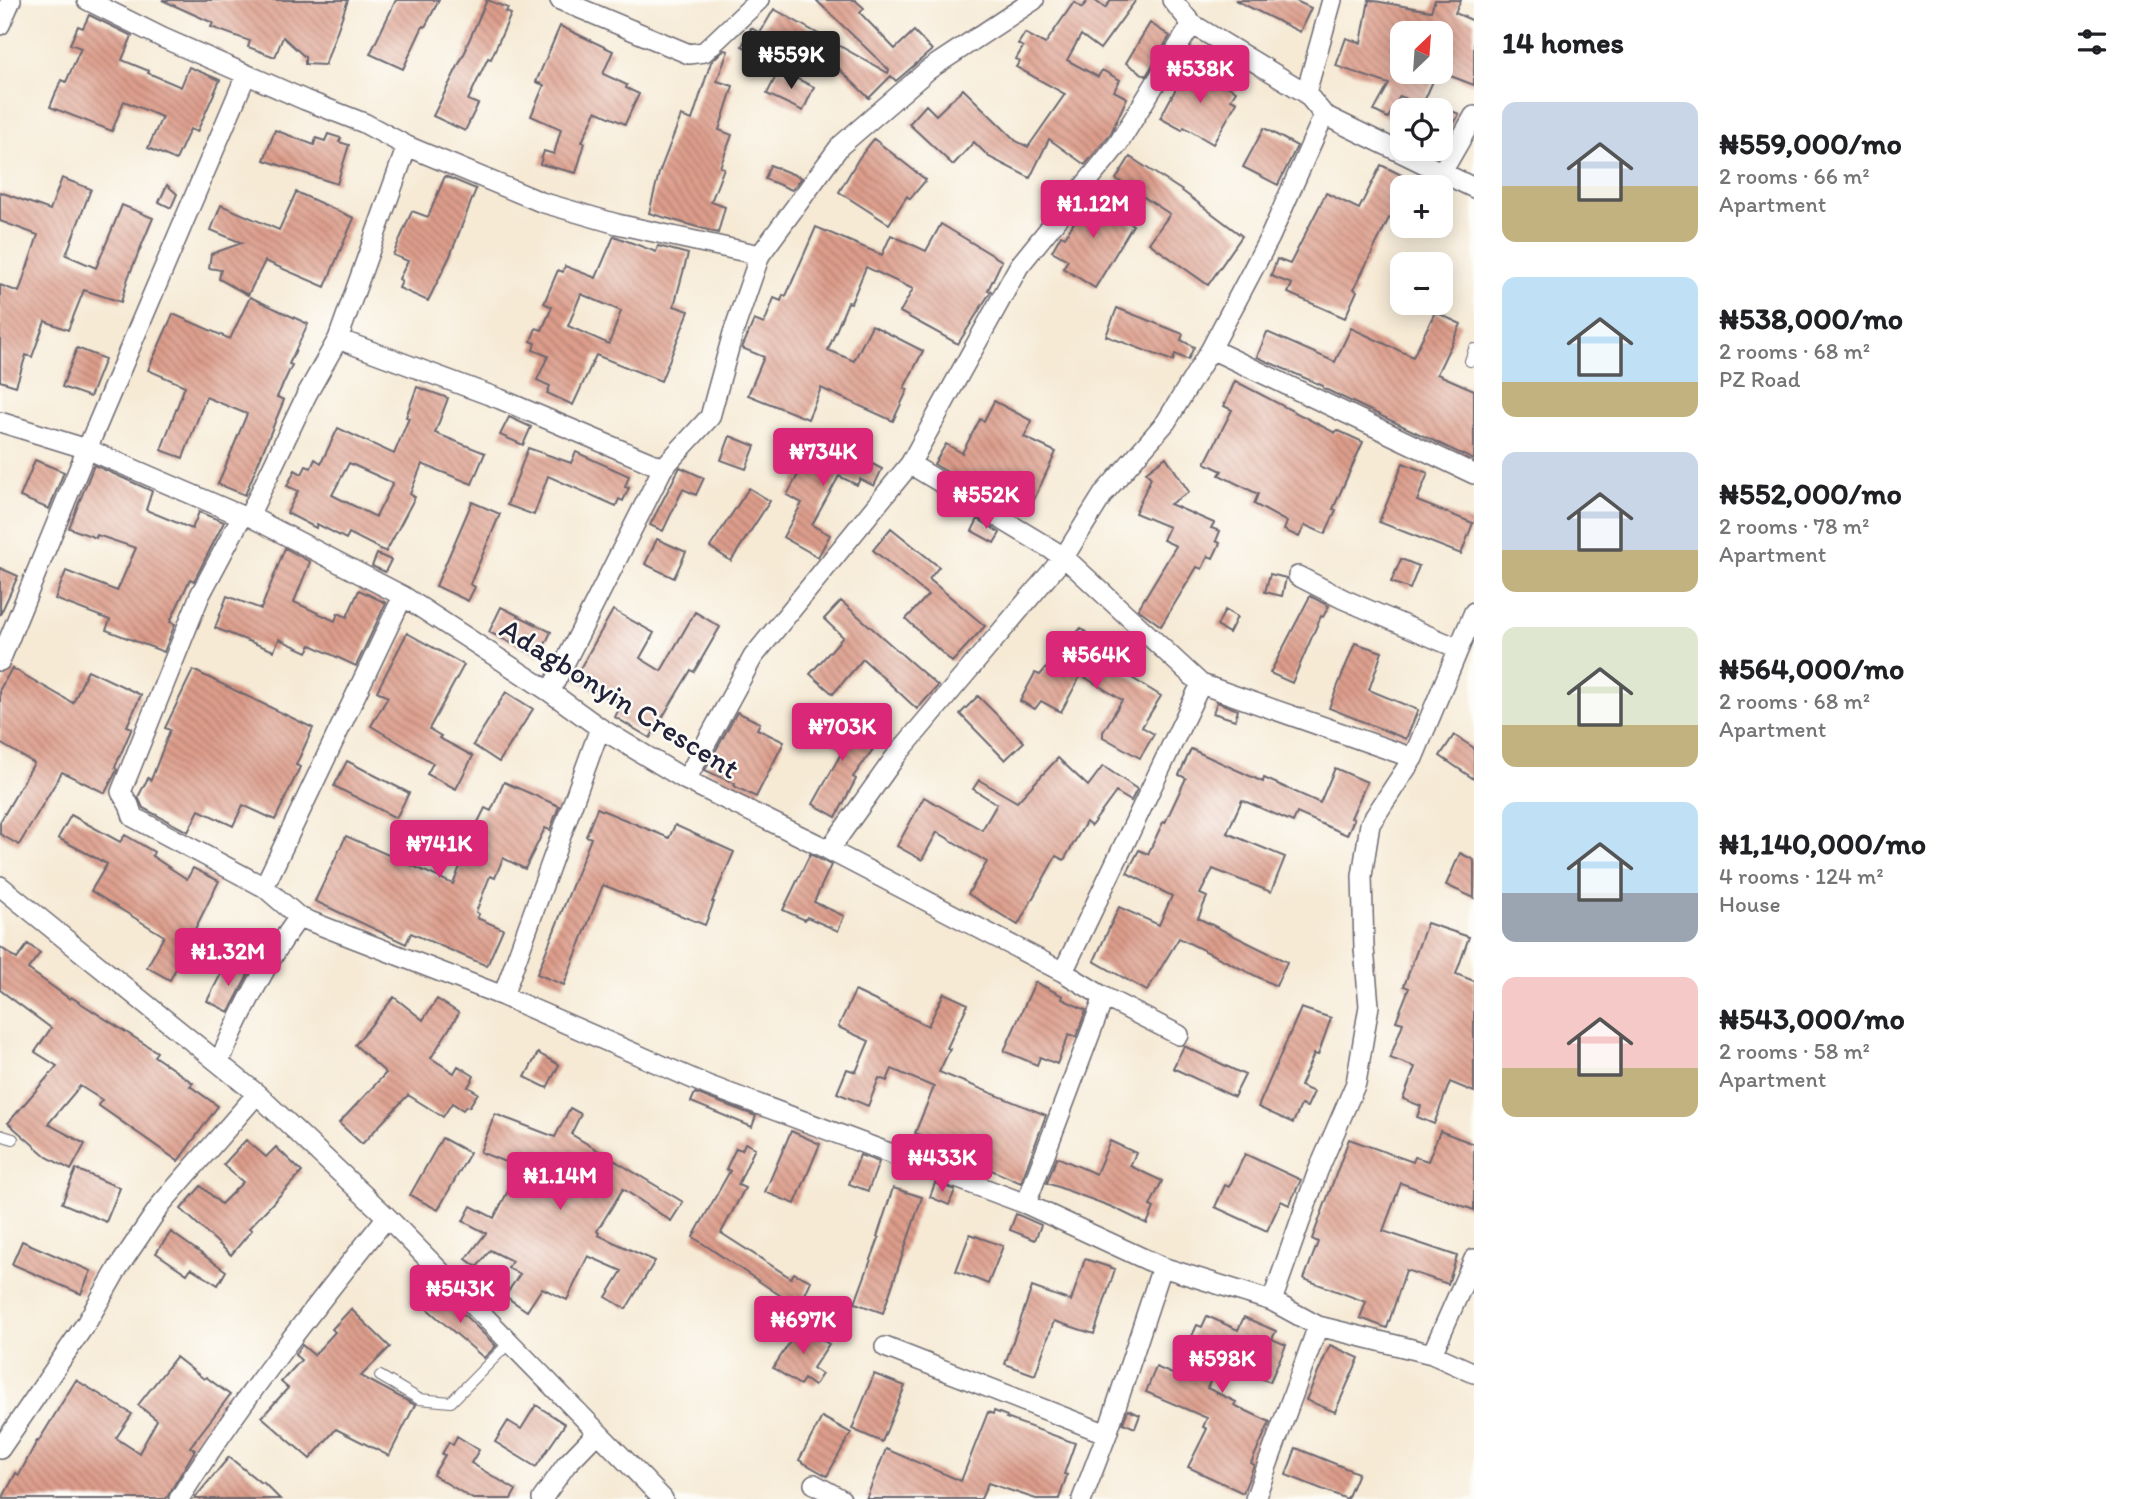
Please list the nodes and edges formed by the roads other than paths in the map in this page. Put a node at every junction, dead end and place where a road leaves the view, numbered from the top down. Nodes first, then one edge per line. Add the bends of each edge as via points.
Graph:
1 (11, 0) edge
2 (87, 0) edge
3 (560, 0) edge
4 (759, 0) edge
5 (1034, 0) edge
6 (1172, 0) edge
7 (1332, 0) edge
8 (1192, 24) junction
9 (0, 26) edge
10 (246, 75) junction
11 (1306, 93) junction
12 (1324, 115) junction
13 (1474, 116) edge
14 (407, 146) junction
15 (1442, 172) junction
16 (1474, 188) edge
17 (760, 255) junction
18 (338, 339) junction
19 (1211, 349) junction
20 (1474, 349) edge
21 (1469, 361) dead end
22 (0, 422) edge
23 (95, 453) junction
24 (910, 464) junction
25 (663, 468) junction
26 (1474, 474) edge
27 (245, 516) junction
28 (1064, 557) junction
29 (1298, 576) dead end
30 (403, 596) junction
31 (1474, 612) edge
32 (1457, 648) junction
33 (0, 661) edge
34 (1201, 684) junction
35 (550, 692) junction
36 (600, 728) junction
37 (1413, 758) junction
38 (686, 780) junction
39 (829, 850) junction
40 (0, 886) edge
41 (264, 887) junction
42 (299, 917) junction
43 (1063, 972) junction
44 (503, 996) junction
45 (1104, 997) junction
46 (1180, 1035) dead end
47 (219, 1062) junction
48 (257, 1094) junction
49 (0, 1135) edge
50 (13, 1139) dead end
51 (1026, 1204) junction
52 (387, 1217) junction
53 (1474, 1259) edge
54 (1162, 1267) junction
55 (1272, 1301) junction
56 (1318, 1326) junction
57 (509, 1343) junction
58 (885, 1347) dead end
59 (1432, 1354) junction
60 (1474, 1373) edge
61 (380, 1376) dead end
62 (597, 1433) junction
63 (1107, 1434) junction
64 (0, 1449) edge
65 (814, 1484) dead end
66 (179, 1499) edge
67 (542, 1499) edge
68 (663, 1499) edge
69 (841, 1499) edge
70 (1082, 1499) edge
71 (1255, 1499) edge

1 - 9 street
2 - 10 street
3 - 4 street via 689,54 704,52
5 - 17 street via 928,70 839,146
6 - 8 street
7 - 11 street
8 - 11 street
8 - 24 street via 1118,144 1019,266
10 - 14 street via 365,123
10 - 23 street
11 - 12 street
12 - 15 street
12 - 19 street via 1270,237
13 - 15 street
14 - 17 street via 541,202 617,224
14 - 18 street
15 - 16 street
17 - 25 street via 710,417
18 - 25 street via 500,399
18 - 27 street
19 - 26 street
19 - 28 street via 1166,422 1104,493
20 - 21 lane
22 - 23 street, Adagbonyin Crescent
23 - 27 street, Adagbonyin Crescent
23 - 33 street
24 - 28 street
24 - 38 street via 753,657
25 - 35 street
27 - 30 street, Adagbonyin Crescent
27 - 41 street via 200,595 121,792 133,817
28 - 34 street
28 - 39 street via 896,756
29 - 32 street
30 - 35 street, Adagbonyin Crescent
30 - 41 street
31 - 32 street
32 - 37 street
34 - 37 street
34 - 43 street
35 - 36 street, Adagbonyin Crescent
36 - 38 street, Adagbonyin Crescent
36 - 44 street
37 - 55 street via 1370,824 1362,876 1369,1006 1356,1083 1318,1171
38 - 39 street, Adagbonyin Crescent
39 - 43 street, Adagbonyin Crescent
40 - 47 street
41 - 42 street
42 - 44 street
42 - 47 street via 241,1013
43 - 45 street, Adagbonyin Crescent
44 - 51 street via 707,1084
45 - 46 street, Adagbonyin Crescent
45 - 51 street
47 - 48 street
48 - 52 street
48 - 64 street via 162,1203
49 - 50 lane
51 - 54 street
52 - 57 street
52 - 66 street via 302,1324
53 - 59 street
54 - 55 street
54 - 63 street
55 - 56 street
56 - 59 street
56 - 71 street
57 - 61 lane via 451,1402 419,1399
57 - 62 street
58 - 63 street
59 - 60 street
62 - 67 street
62 - 68 street
63 - 70 street
65 - 69 street

